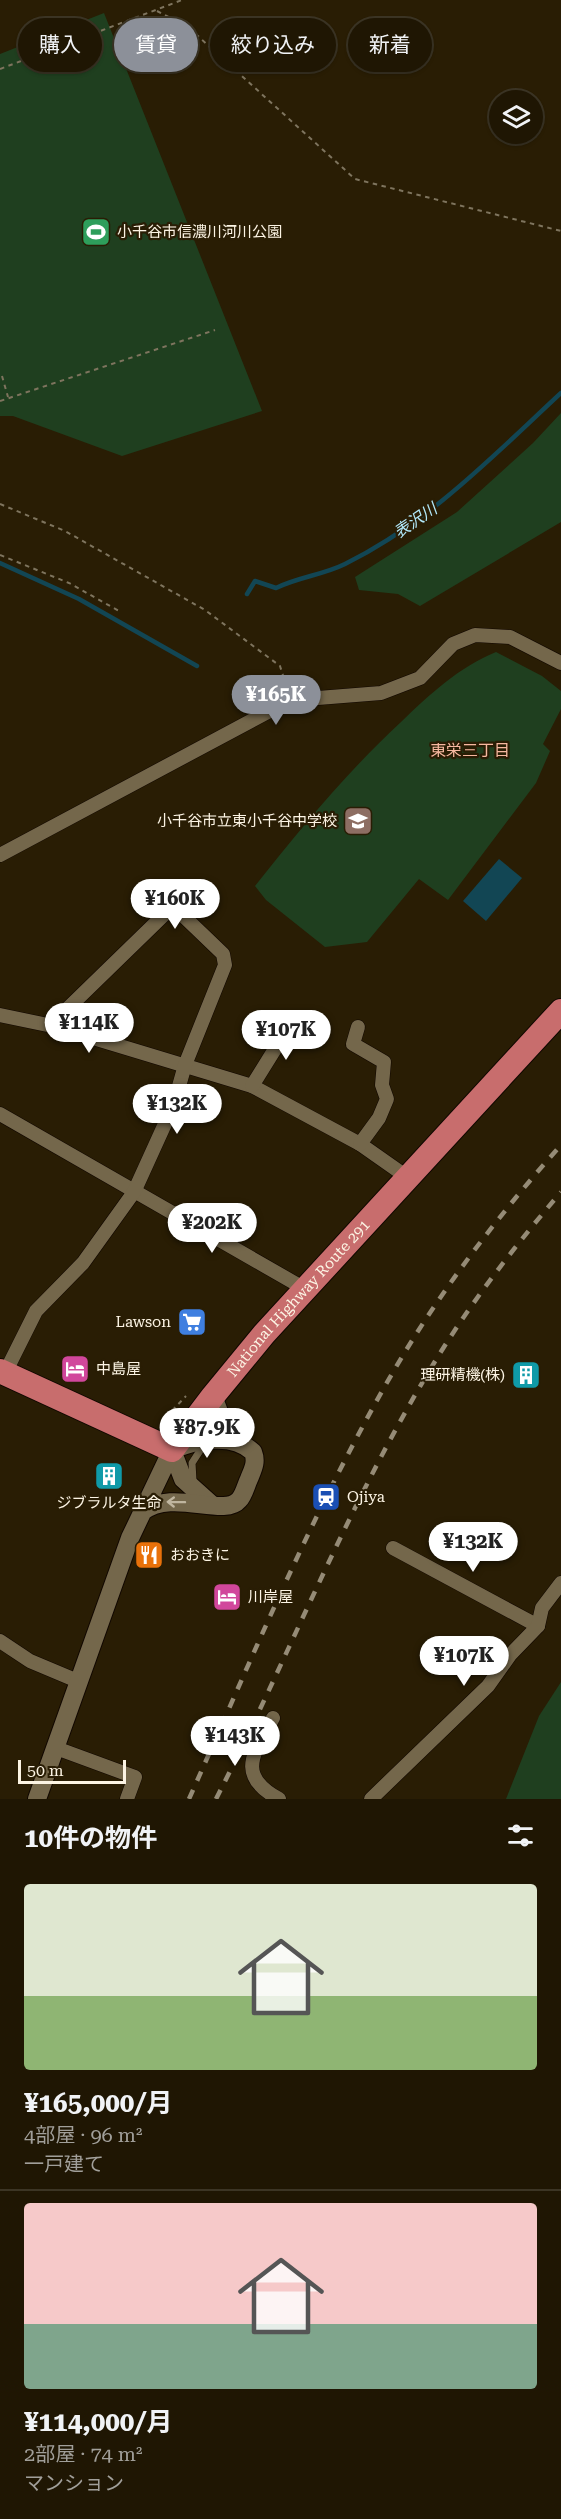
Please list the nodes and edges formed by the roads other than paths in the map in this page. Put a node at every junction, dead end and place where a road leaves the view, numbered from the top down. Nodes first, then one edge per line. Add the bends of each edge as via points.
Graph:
1 (561, 663) edge
2 (0, 855) edge
3 (561, 1011) edge
4 (0, 1015) edge
5 (293, 1020) dead end
6 (358, 1027) dead end
7 (57, 1028) junction
8 (185, 1065) junction
9 (252, 1086) junction
10 (0, 1114) edge
11 (360, 1144) junction
12 (407, 1177) junction
13 (134, 1192) junction
14 (305, 1289) junction
15 (1, 1372) edge
16 (213, 1396) junction
17 (210, 1441) junction
18 (238, 1442) junction
19 (172, 1450) junction
20 (197, 1492) junction
21 (213, 1506) junction
22 (142, 1512) junction
23 (393, 1548) dead end
24 (561, 1583) edge
25 (538, 1626) junction
26 (0, 1641) edge
27 (80, 1683) junction
28 (273, 1718) dead end
29 (56, 1748) junction
30 (37, 1799) edge
31 (128, 1799) edge
32 (279, 1799) edge
33 (370, 1799) edge

1 - 2 street via 510,637 475,635 453,644 420,678 381,693 318,698 277,707
3 - 12 highway, National Highway Route 291
4 - 7 street
5 - 9 street
6 - 11 street via 353,1044 384,1062 382,1085 387,1100
7 - 8 street
7 - 8 street via 63,1013 173,906 223,954 225,965
8 - 9 street
8 - 13 street via 174,1104
9 - 11 street
10 - 13 street
11 - 12 street
12 - 14 highway, National Highway Route 291
13 - 14 street
13 - 15 street via 83,1263 36,1311
14 - 16 highway, National Highway Route 291
15 - 19 highway
16 - 18 street
16 - 19 highway, National Highway Route 291
17 - 18 street
17 - 19 street via 194,1441
17 - 20 lane via 199,1448 192,1463
18 - 21 street via 253,1452 254,1467 240,1500 228,1507
19 - 20 street via 178,1470
19 - 22 street
20 - 21 street
21 -> 22 street via 170,1501 159,1502
22 - 27 street
23 - 25 street
24 - 25 street via 542,1608
25 - 33 street via 488,1686
26 - 27 street via 30,1661
27 - 29 street
28 - 32 street via 251,1767 257,1783
29 - 30 street
29 - 31 street via 135,1777

